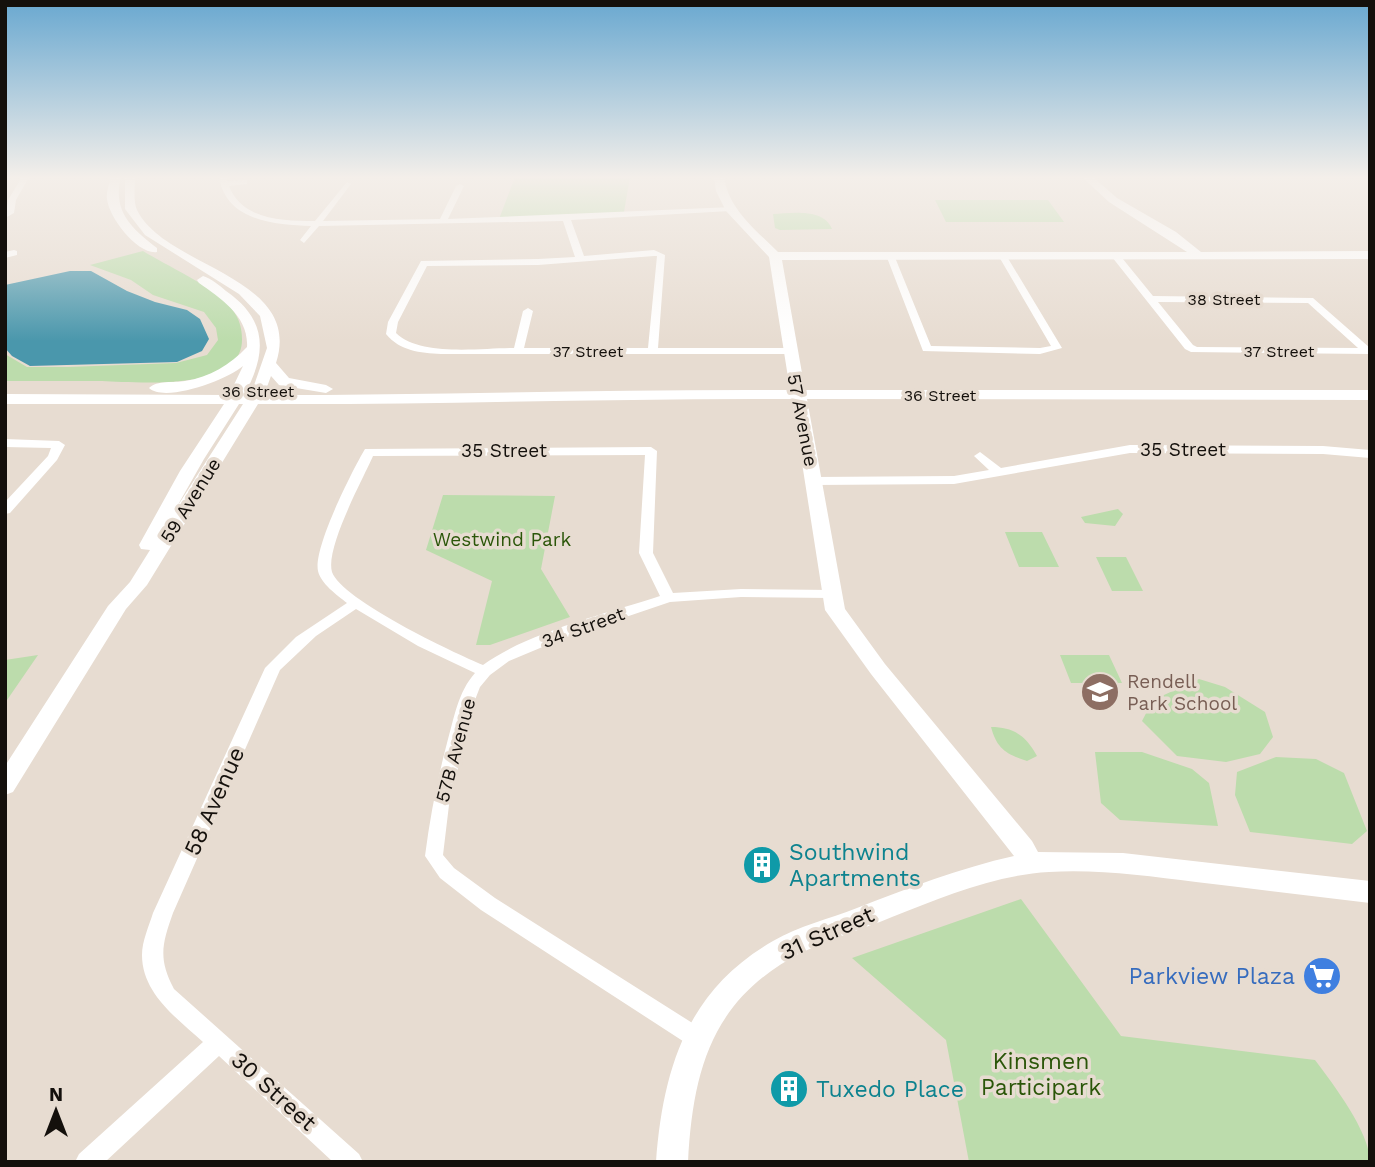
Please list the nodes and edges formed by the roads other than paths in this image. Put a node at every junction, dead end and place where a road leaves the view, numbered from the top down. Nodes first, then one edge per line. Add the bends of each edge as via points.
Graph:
1 (130, 231) edge
2 (149, 231) edge
3 (311, 231) edge
4 (571, 231) edge
5 (752, 231) edge
6 (1166, 231) edge
7 (304, 240) dead end
8 (890, 255) junction
9 (1002, 255) junction
10 (1115, 255) junction
11 (1198, 255) junction
12 (1370, 255) edge
13 (775, 256) junction
14 (580, 258) junction
15 (1150, 299) junction
16 (528, 311) dead end
17 (254, 347) junction
18 (518, 351) junction
19 (653, 351) junction
20 (789, 351) junction
21 (1368, 351) edge
22 (270, 365) junction
23 (5, 390) edge
24 (127, 390) junction
25 (341, 391) junction
26 (798, 394) junction
27 (247, 395) junction
28 (1370, 395) edge
29 (511, 396) junction
30 (5, 399) edge
31 (155, 399) junction
32 (320, 400) junction
33 (233, 432) junction
34 (211, 434) junction
35 (5, 443) edge
36 (1370, 454) edge
37 (980, 456) dead end
38 (997, 471) junction
39 (815, 481) junction
40 (5, 510) edge
41 (831, 594) junction
42 (668, 598) junction
43 (355, 604) junction
44 (118, 606) junction
45 (485, 671) junction
46 (5, 786) edge
47 (1030, 863) junction
48 (1370, 892) edge
49 (195, 1022) joint
50 (697, 1038) junction
51 (219, 1042) junction
52 (87, 1162) edge
53 (351, 1162) edge
54 (672, 1162) edge

1 - 17 street via 238,305 251,324
2 - 22 street via 236,285 259,305 273,329
3 - 7 street
4 - 14 street
5 - 13 street
6 - 11 street
8 - 9 street
8 - 9 street via 927,349 1057,348
8 - 13 street
9 - 10 street
10 - 11 street
10 - 15 street
11 - 12 street
13 - 20 street, 57 Avenue
14 - 18 street, 37 Street via 432,261 421,266 393,322 391,334 399,343 424,350
14 - 19 street via 661,255
15 - 21 street, 38 Street via 1310,300
15 - 21 street, 37 Street via 1195,350
16 - 18 street
17 - 24 street via 240,364 218,377
17 - 27 street
18 - 19 street, 37 Street
19 - 20 street, 37 Street
20 - 26 street, 57 Avenue
22 - 25 street via 284,382
22 - 27 street
23 - 24 street, 36 Street
24 - 27 street, 36 Street
25 - 27 street, 36 Street
25 - 29 street, 36 Street
26 - 28 street, 36 Street
26 - 29 street, 36 Street
26 - 39 street, 57 Avenue
27 - 31 street, 36 Street
27 - 32 street, 36 Street
27 - 33 street, 59 Avenue
27 - 34 street, 59 Avenue
29 - 32 street, 36 Street
30 - 31 street, 36 Street
31 - 34 street via 200,406 211,421
32 - 33 street via 277,408
33 - 44 street, 59 Avenue via 137,585
34 - 44 street, 59 Avenue via 125,585
35 - 40 street via 59,445 54,457
36 - 38 street, 35 Street via 1130,449
37 - 38 street
38 - 39 street, 35 Street via 954,480
39 - 41 street, 57 Avenue
41 - 42 street, 34 Street
41 - 47 street, 57 Avenue via 840,620 1020,843
42 - 43 street, 35 Street via 646,553 651,451 400,450 369,452 330,538 325,573
42 - 45 street, 34 Street via 559,635 504,657
43 - 45 street
43 - 49 street, 58 Avenue via 316,626 273,668 163,913 151,950 153,970 167,996
44 - 46 street, 59 Avenue
45 - 50 street, 57B Avenue via 465,705 440,805 434,856 447,873 499,911
47 - 48 street, 31 Street via 1123,863
47 - 50 street, 31 Street via 910,898 789,946 724,997
49 - 51 street, 30 Street
50 - 54 street, 31 Street via 677,1098
51 - 52 street
51 - 53 street, 30 Street

